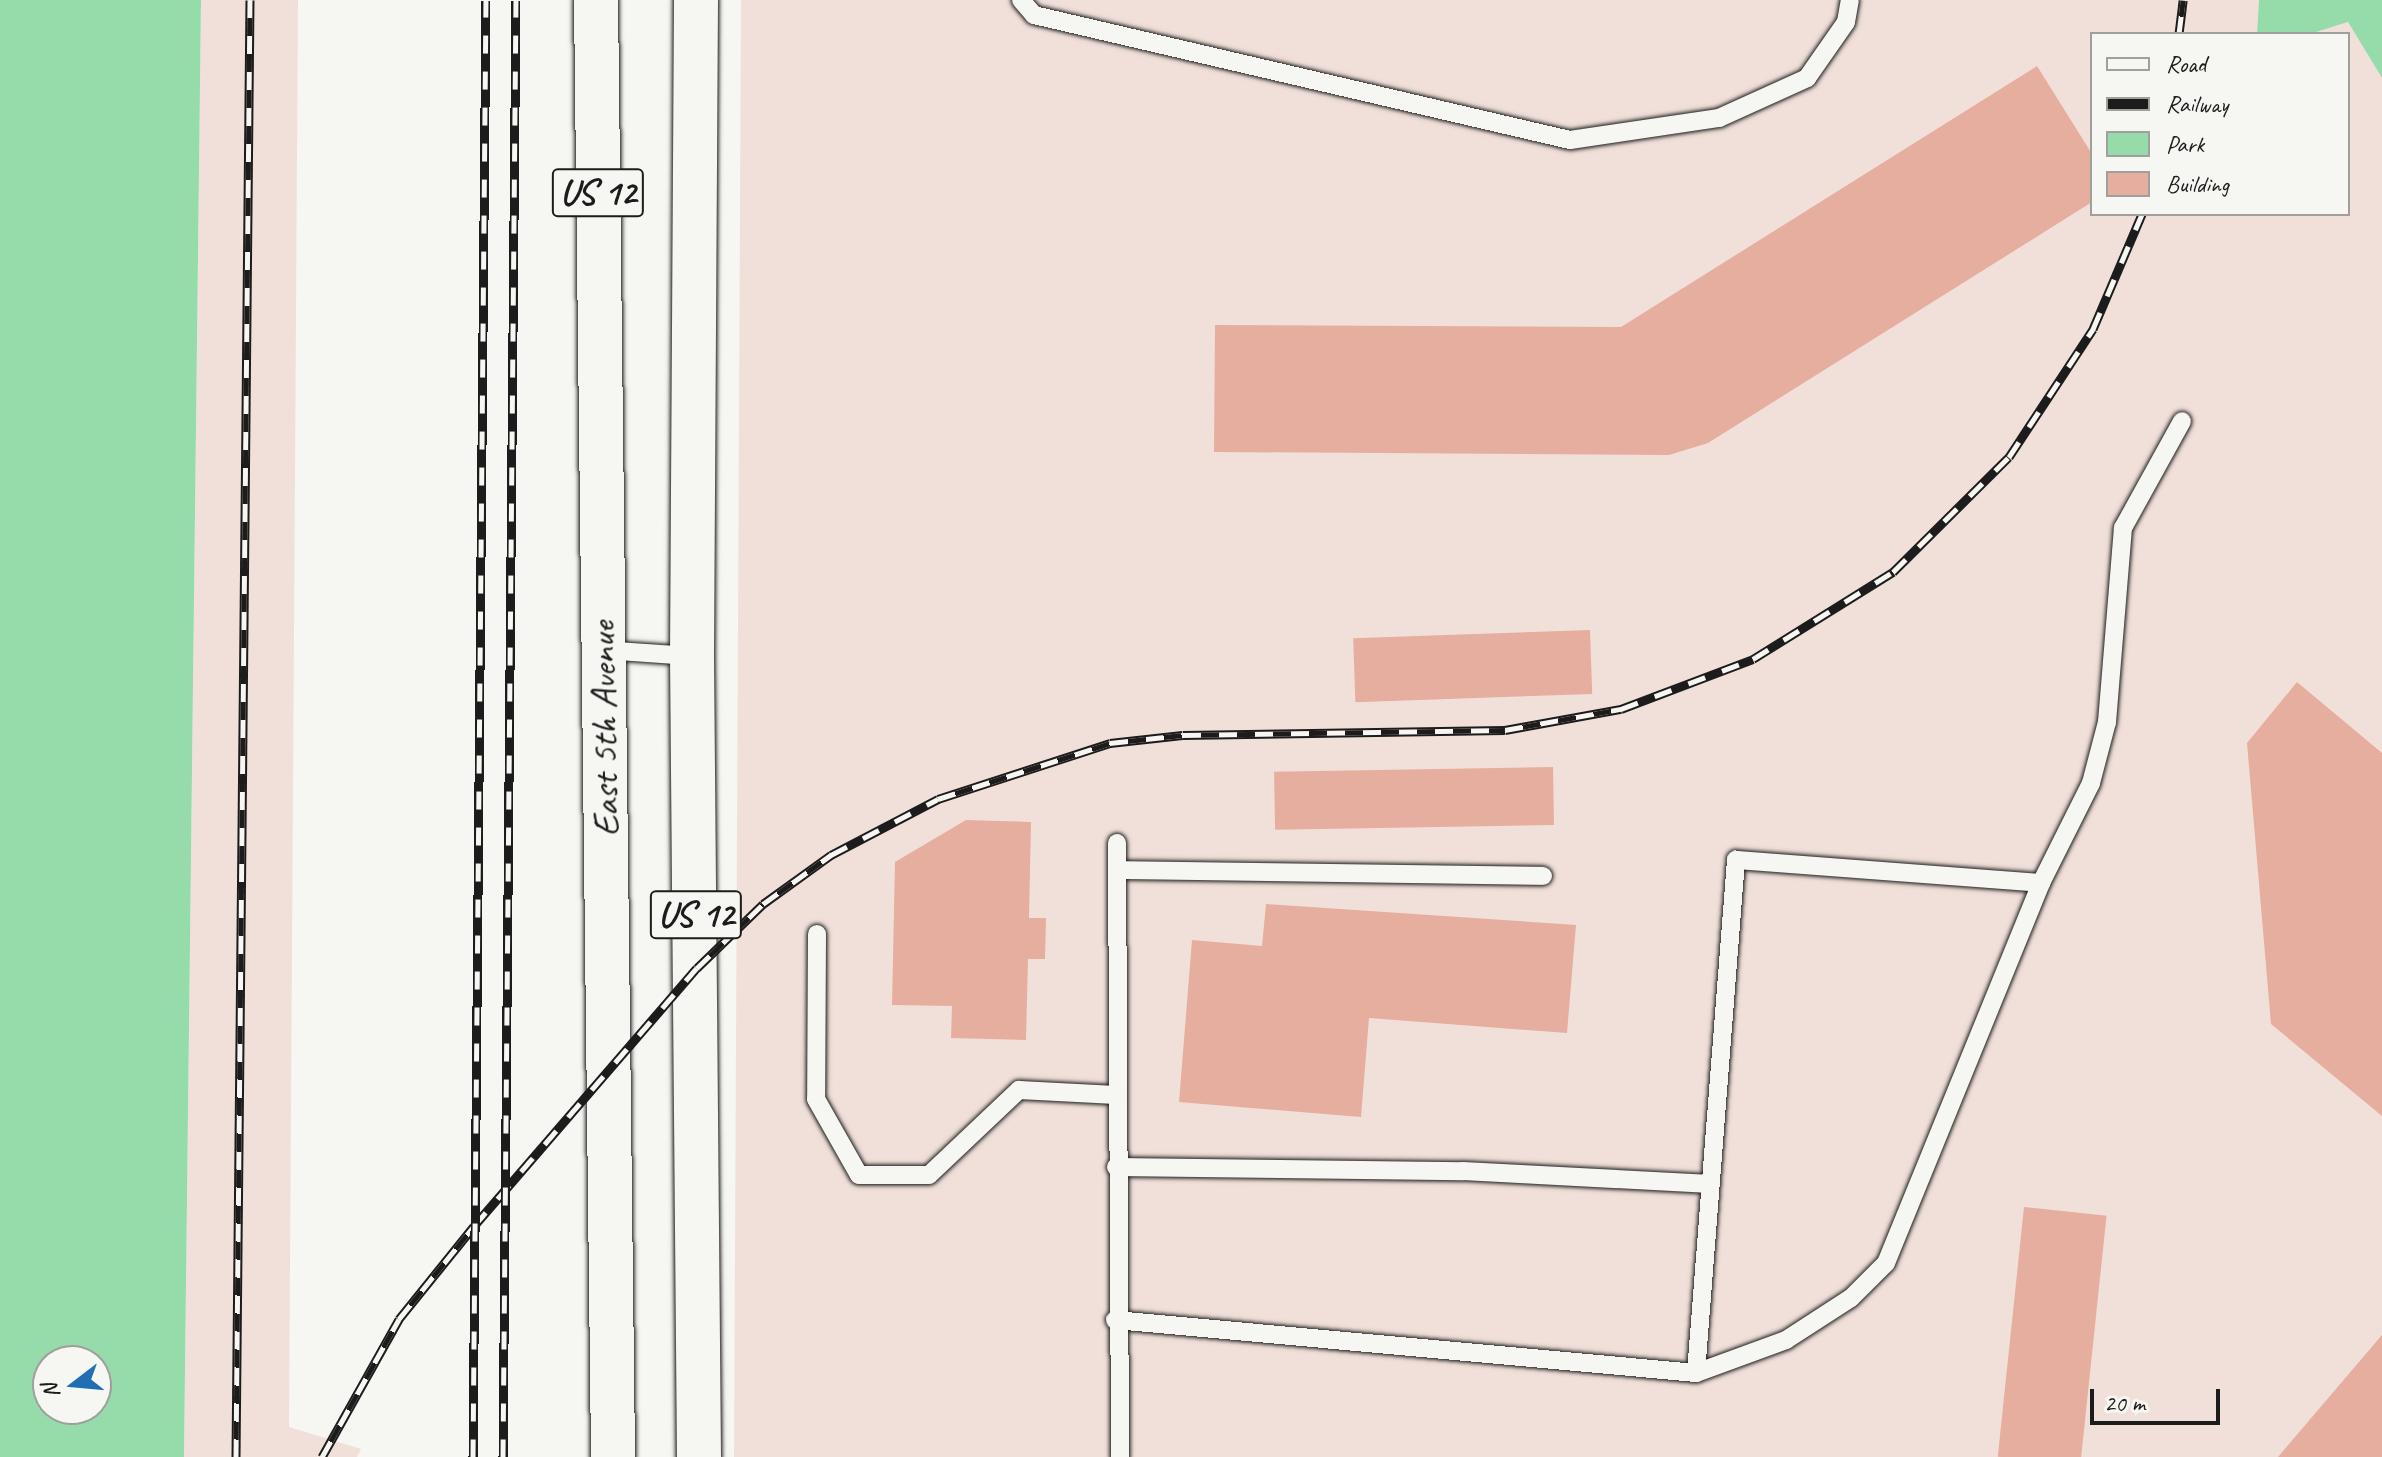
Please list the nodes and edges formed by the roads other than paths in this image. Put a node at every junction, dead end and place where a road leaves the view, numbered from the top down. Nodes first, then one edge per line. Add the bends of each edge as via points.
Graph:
1 (596, 0) edge
2 (696, 0) edge
3 (1021, 0) edge
4 (1850, 0) edge
5 (2182, 421) dead end
6 (603, 650) junction
7 (692, 656) junction
8 (1117, 843) dead end
9 (1117, 870) junction
10 (1543, 876) dead end
11 (2041, 883) junction
12 (817, 934) dead end
13 (1116, 1095) junction
14 (1116, 1167) junction
15 (1711, 1184) junction
16 (1115, 1320) junction
17 (1696, 1373) junction
18 (613, 1457) edge
19 (699, 1457) edge
20 (1120, 1457) edge

1 - 6 main road, East 5th Avenue / US 12
2 - 7 main road, US 12
3 - 4 lane via 1034,15 1570,140 1719,118 1807,78 1846,22
5 - 11 lane via 2123,528 2107,722 2091,783
6 - 7 lane
6 - 18 main road, East 5th Avenue / US 12
7 - 19 main road, US 12
8 - 9 lane
9 - 10 lane
9 - 13 lane
11 - 15 lane via 1736,860
11 - 17 lane via 1886,1263 1851,1298 1786,1340
12 - 13 lane via 816,1099 859,1175 929,1175 1019,1090
13 - 14 lane
14 - 15 lane via 1463,1171
14 - 16 lane
15 - 17 lane
16 - 17 lane
16 - 20 lane

